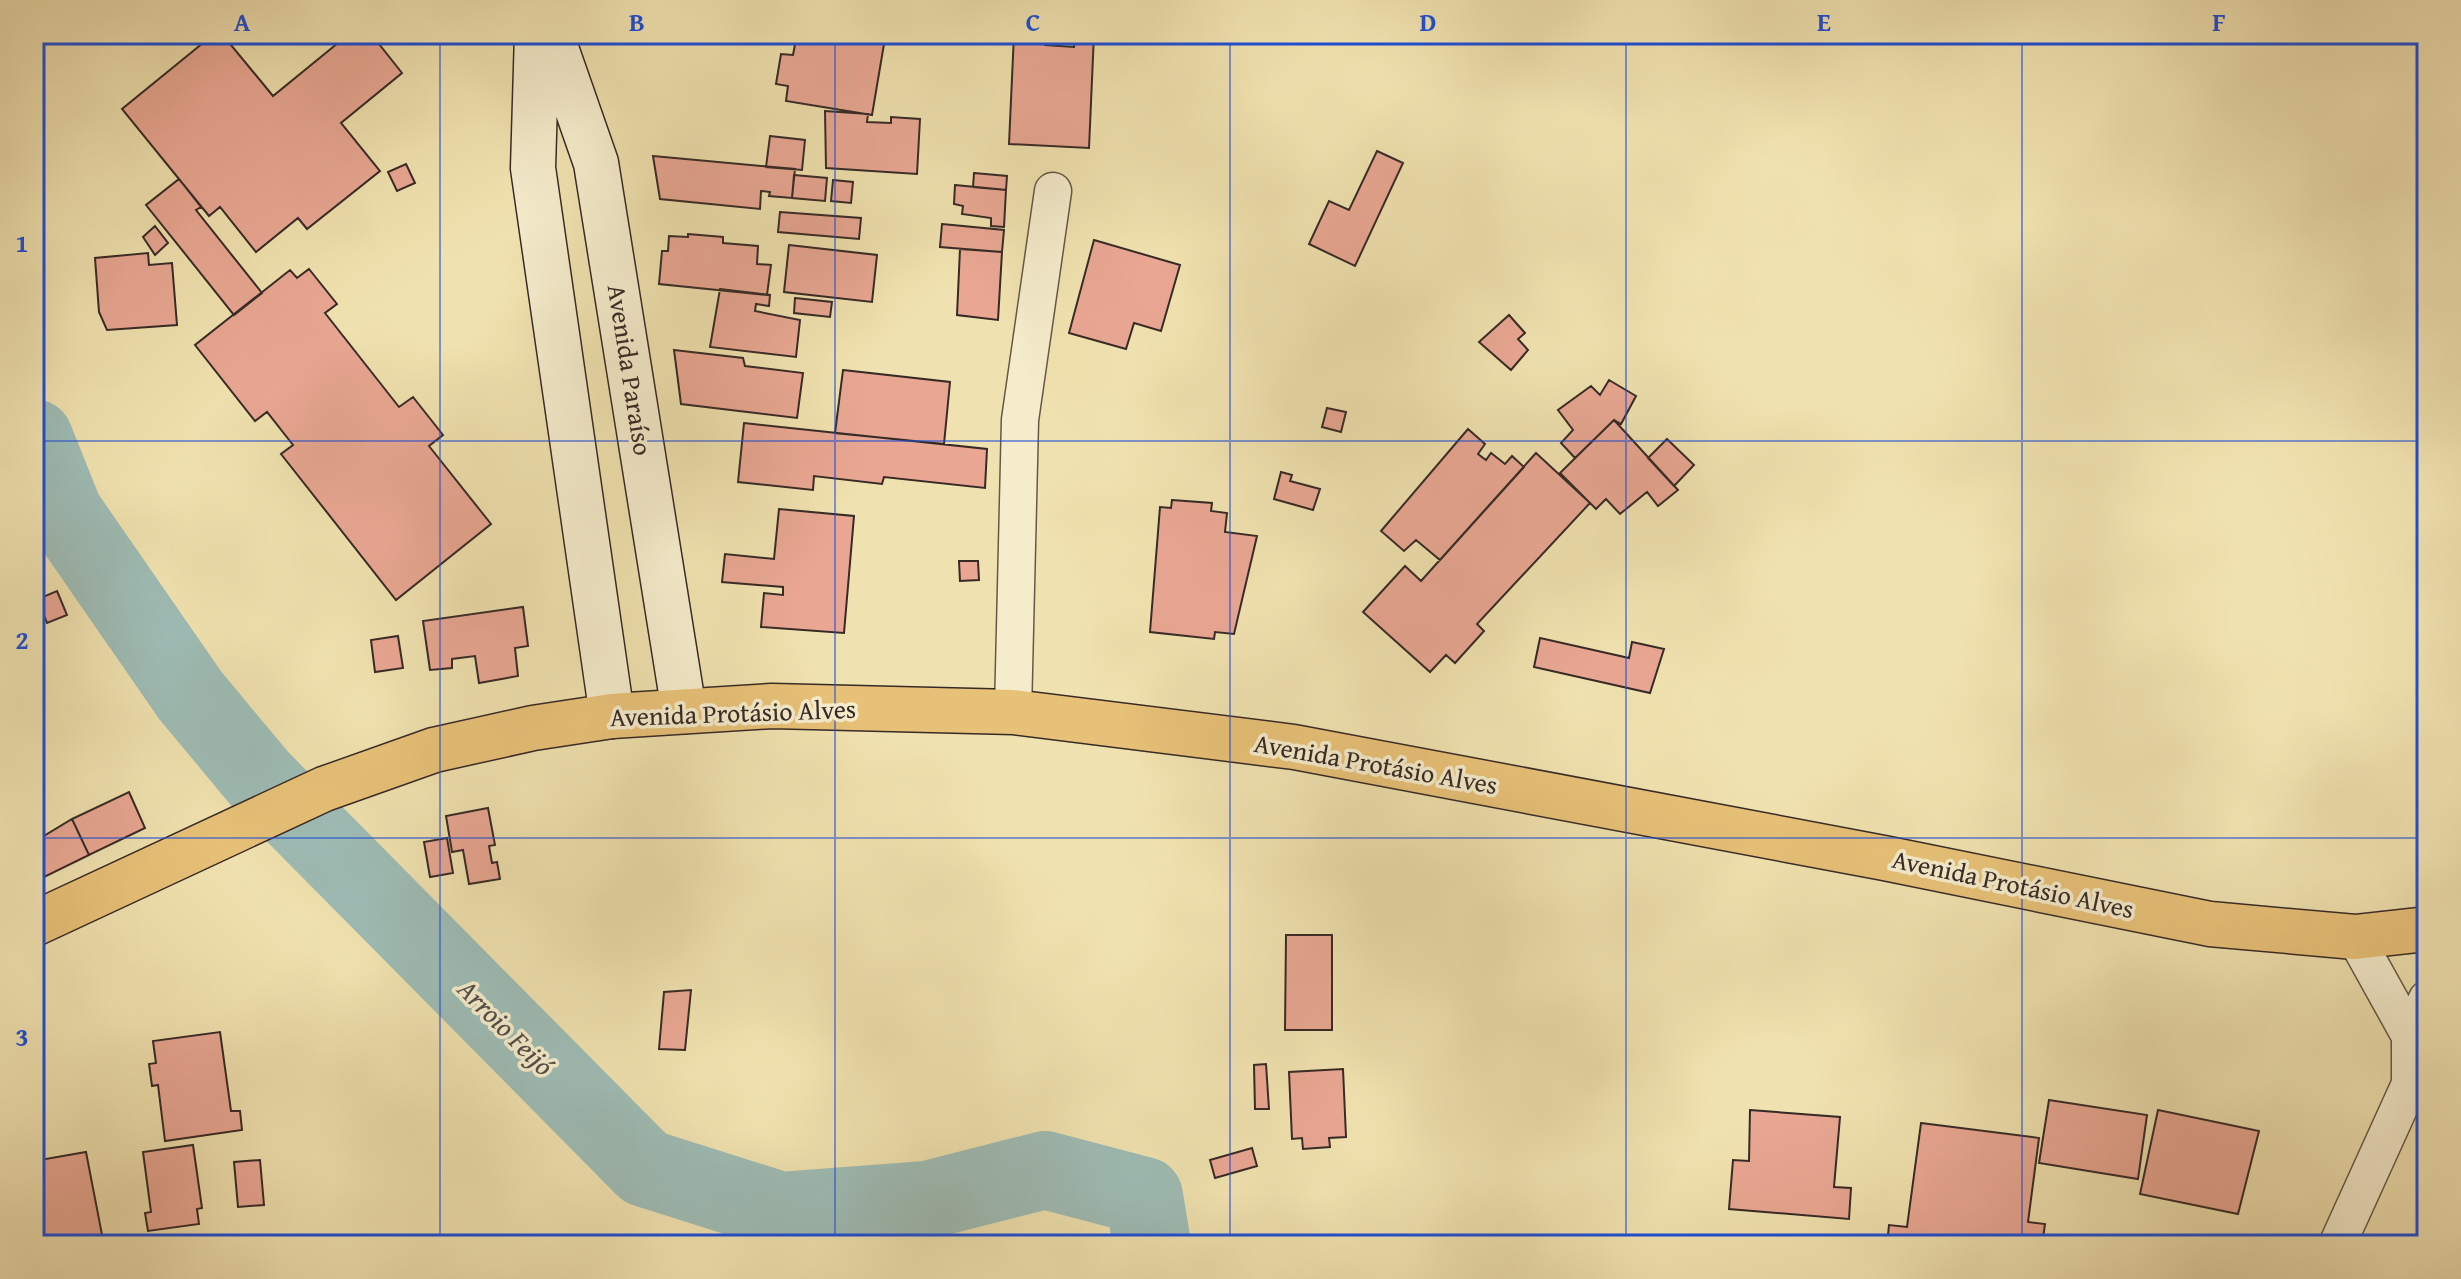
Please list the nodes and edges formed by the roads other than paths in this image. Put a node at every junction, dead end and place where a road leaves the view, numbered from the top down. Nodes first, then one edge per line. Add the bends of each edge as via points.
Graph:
1 (537, 34) edge
2 (551, 34) edge
3 (1053, 191) dead end
4 (684, 711) junction
5 (1013, 712) junction
6 (612, 716) junction
7 (34, 924) edge
8 (2427, 929) edge
9 (2355, 937) junction
10 (2427, 999) edge
11 (2410, 1036) junction
12 (2337, 1245) edge

1 - 6 main road via 533,168
2 - 4 main road, Avenida Paraíso via 596,163
3 - 5 street via 1020,420
4 - 5 main road, Avenida Protásio Alves via 772,706
4 - 6 main road, Avenida Protásio Alves
5 - 9 main road, Avenida Protásio Alves via 1294,747 2210,924
6 - 7 main road, Avenida Protásio Alves via 434,750 324,789
8 - 9 main road, Avenida Protásio Alves
9 - 11 street
10 - 11 street
11 - 12 street via 2410,1084

